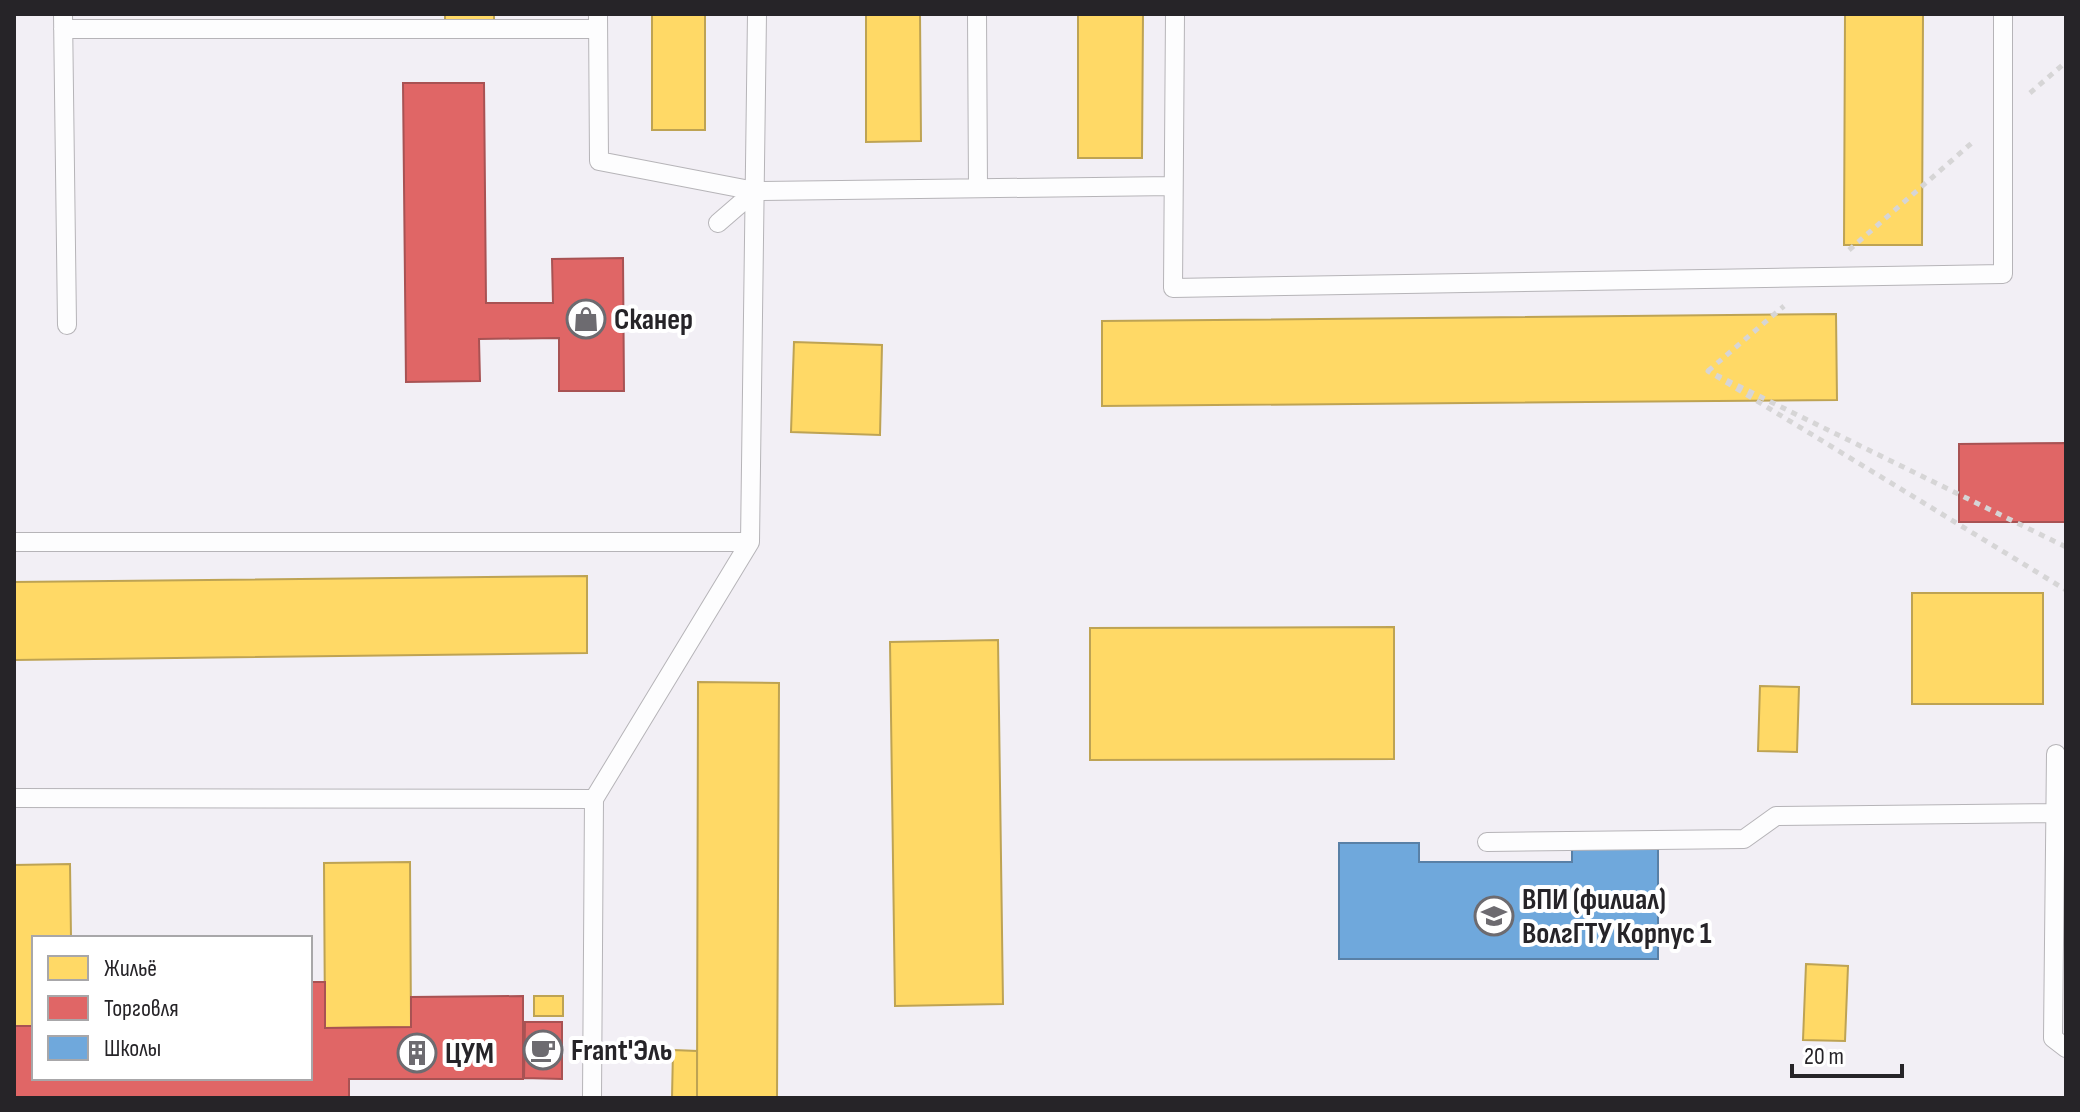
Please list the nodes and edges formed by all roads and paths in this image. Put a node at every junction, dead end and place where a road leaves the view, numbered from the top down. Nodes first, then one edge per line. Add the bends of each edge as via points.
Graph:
1 (757, 14) edge
2 (977, 14) edge
3 (1175, 14) edge
4 (2003, 14) edge
5 (393, 21) edge
6 (598, 21) edge
7 (63, 22) edge
8 (2066, 62) edge
9 (2018, 103) dead end
10 (1983, 134) dead end
11 (1173, 186) junction
12 (978, 188) junction
13 (755, 191) junction
14 (718, 223) dead end
15 (1840, 258) dead end
16 (1792, 299) dead end
17 (67, 325) dead end
18 (1708, 371) junction
19 (14, 542) edge
20 (750, 542) junction
21 (2066, 547) edge
22 (2066, 590) edge
23 (2056, 754) dead end
24 (14, 798) edge
25 (594, 799) junction
26 (2054, 813) junction
27 (1487, 842) dead end
28 (2066, 1048) edge
29 (592, 1098) edge

1 - 13 lane
2 - 12 lane
3 - 11 lane
4 - 11 lane via 2003,274 1173,288
5 - 6 lane
5 - 7 lane
6 - 13 lane via 599,161
7 - 17 lane
8 - 9 path
10 - 15 path
11 - 12 lane
12 - 13 lane
13 - 14 lane
13 - 20 lane
16 - 18 path
18 - 21 path
18 - 22 path
19 - 20 lane
20 - 25 lane
23 - 26 lane
24 - 25 lane
25 - 29 lane
26 - 27 lane via 1776,816 1744,839
26 - 28 lane via 2053,1038

